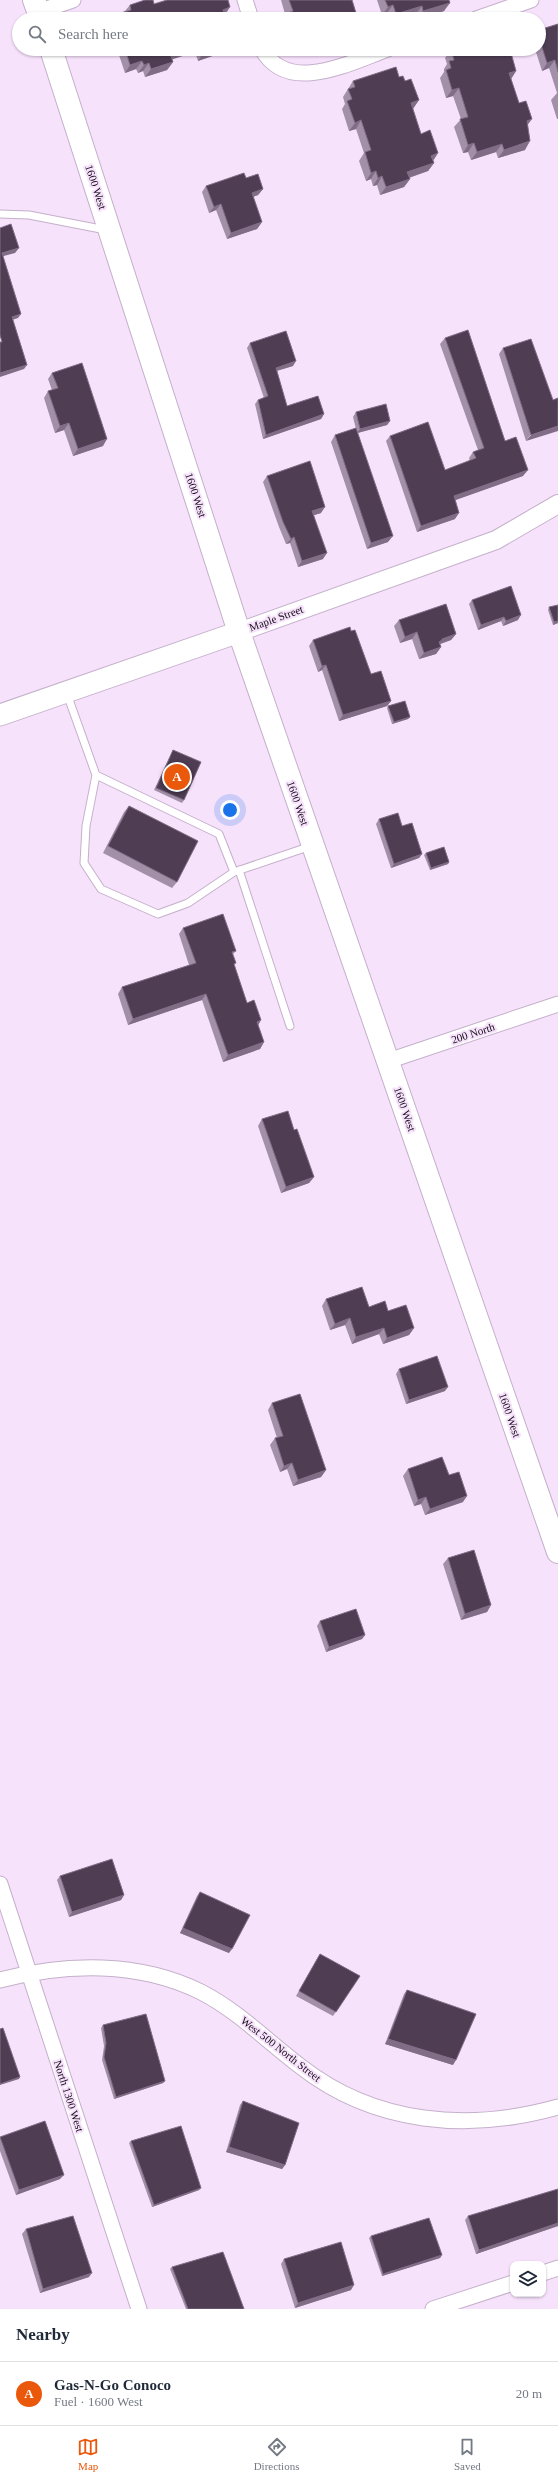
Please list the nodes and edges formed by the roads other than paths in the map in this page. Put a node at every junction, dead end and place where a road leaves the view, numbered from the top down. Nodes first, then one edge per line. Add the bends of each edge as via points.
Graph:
1 (73, 0) edge
2 (244, 0) edge
3 (531, 0) edge
4 (38, 10) edge
5 (248, 12) edge
6 (496, 12) edge
7 (53, 56) edge
8 (266, 56) edge
9 (367, 56) edge
10 (0, 214) edge
11 (110, 231) junction
12 (553, 507) edge
13 (239, 632) junction
14 (66, 692) junction
15 (0, 715) edge
16 (96, 775) junction
17 (313, 845) junction
18 (237, 871) junction
19 (558, 1004) edge
20 (290, 1026) dead end
21 (388, 1061) junction
22 (558, 1552) edge
23 (0, 1884) edge
24 (29, 1973) junction
25 (0, 1980) edge
26 (558, 2107) edge
27 (558, 2268) edge
28 (546, 2272) edge
29 (510, 2284) edge
30 (139, 2309) edge
31 (433, 2309) edge

1 - 4 street
2 - 5 street
3 - 6 street
7 - 11 main road, 1600 West
8 - 9 street via 279,68 300,74 320,72
10 - 11 lane via 29,215
11 - 13 main road, 1600 West
12 - 13 street, Maple Street via 496,540
13 - 14 main road, Maple Street
13 - 17 main road, 1600 West
14 - 15 main road, Maple Street
14 - 16 lane
16 - 18 lane via 219,834
16 - 18 lane via 86,826 84,863 101,889 158,914 188,904
17 - 18 lane
17 - 21 main road, 1600 West
18 - 20 lane
19 - 21 street, 200 North
21 - 22 main road, 1600 West
23 - 24 street, North 1300 West
24 - 25 street, West 500 North Street
24 - 26 street, West 500 North Street via 97,1968 144,1973 182,1984 238,2015 323,2082 365,2104 404,2116 452,2122 477,2122 524,2116
24 - 30 street, North 1300 West
27 - 28 street
29 - 31 street

